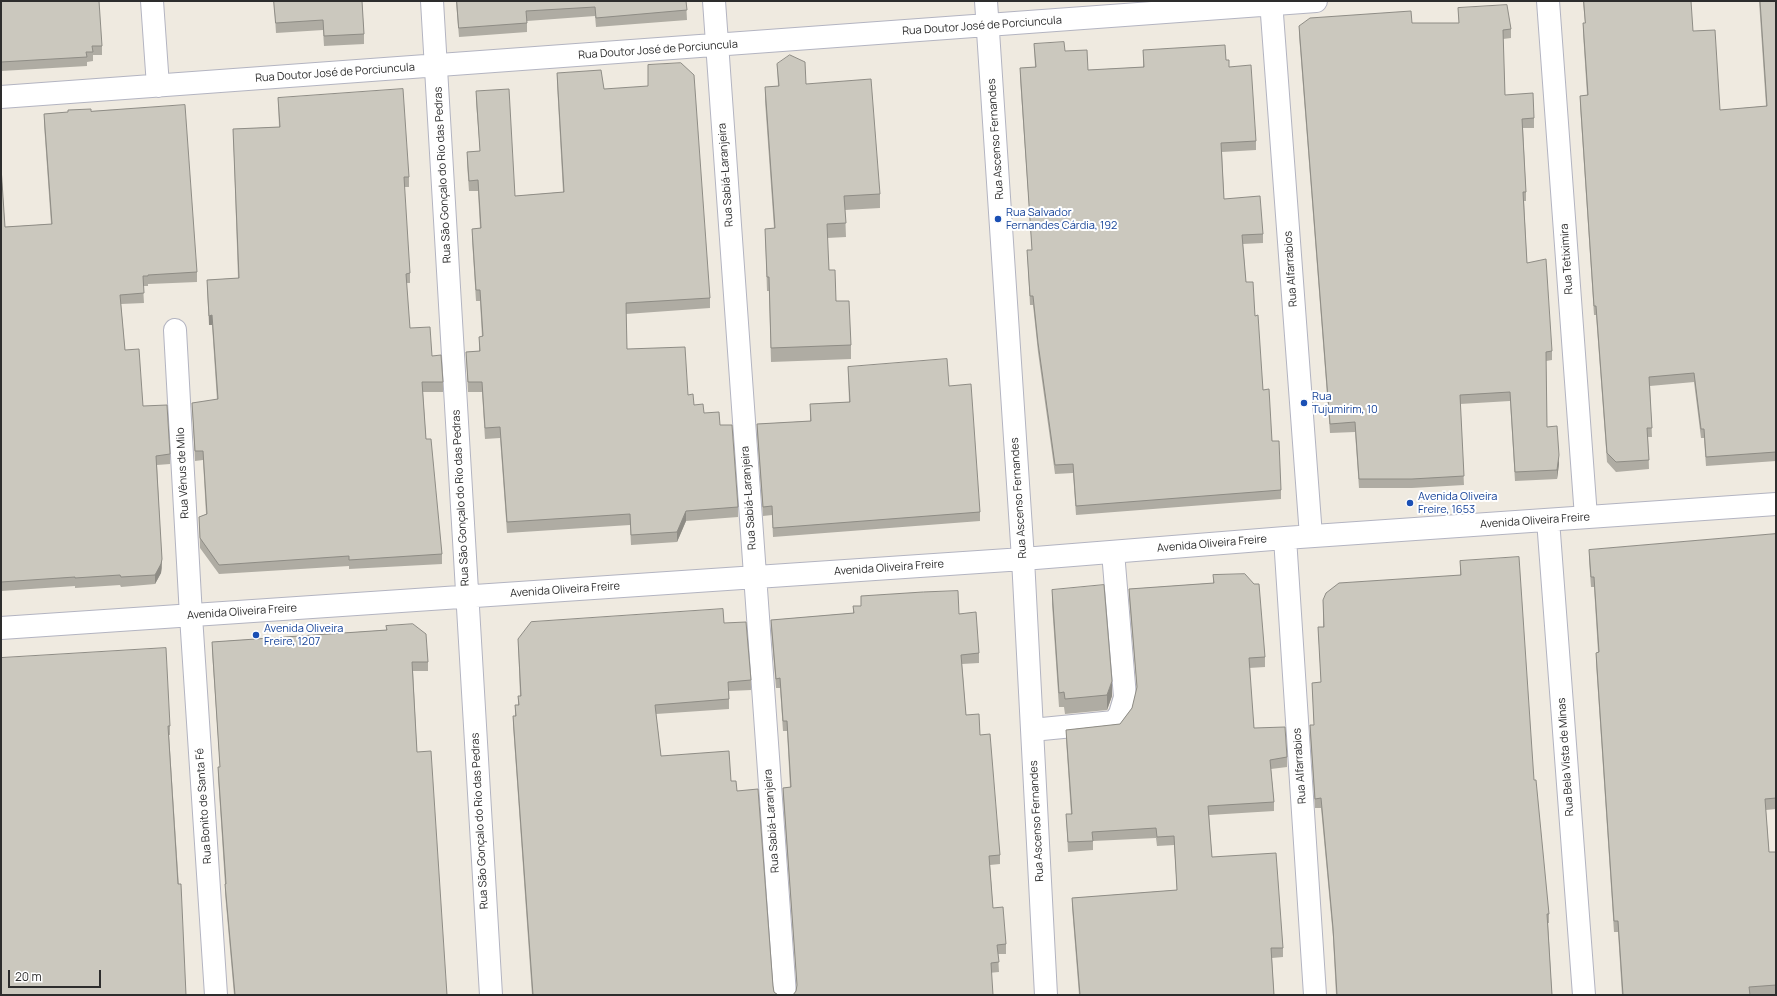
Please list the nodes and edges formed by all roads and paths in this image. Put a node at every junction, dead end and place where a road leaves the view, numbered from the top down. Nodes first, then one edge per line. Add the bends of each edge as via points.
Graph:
1 (152, 1) edge
2 (432, 1) edge
3 (714, 1) edge
4 (986, 1) edge
5 (1316, 1) edge
6 (1548, 1) edge
7 (1271, 3) edge
8 (988, 25) junction
9 (717, 46) junction
10 (437, 65) junction
11 (158, 86) junction
12 (1, 97) edge
13 (175, 330) dead end
14 (1776, 504) edge
15 (1586, 517) junction
16 (1548, 520) junction
17 (1311, 536) junction
18 (1285, 538) junction
19 (1113, 552) junction
20 (1023, 559) junction
21 (755, 576) junction
22 (467, 597) junction
23 (191, 616) junction
24 (1, 628) edge
25 (1032, 730) junction
26 (216, 995) edge
27 (491, 995) edge
28 (785, 995) edge
29 (1046, 995) edge
30 (1315, 995) edge
31 (1584, 995) edge

1 - 11 street
2 - 10 street, Rua São Gonçalo do Rio das Pedras
3 - 9 street, Rua Sabiá-Laranjeira
4 - 8 street, Rua Ascenso Fernandes
5 - 7 street, Rua Doutor José de Porciuncula
6 - 15 street, Rua Tetiximira
7 - 8 street, Rua Doutor José de Porciuncula
7 - 17 street, Rua Alfarrabios
8 - 9 street, Rua Doutor José de Porciuncula
8 - 20 street, Rua Ascenso Fernandes
9 - 10 street, Rua Doutor José de Porciuncula
9 - 21 street, Rua Sabiá-Laranjeira
10 - 11 street, Rua Doutor José de Porciuncula
10 - 22 street, Rua São Gonçalo do Rio das Pedras
11 - 12 street, Rua Doutor José de Porciuncula
13 - 23 street, Rua Vênus de Milo
14 - 15 street, Avenida Oliveira Freire
15 - 16 street, Avenida Oliveira Freire
16 - 17 street, Avenida Oliveira Freire
16 - 31 street, Rua Bela Vista de Minas
17 - 18 street, Avenida Oliveira Freire
18 - 19 street, Avenida Oliveira Freire
18 - 30 street, Rua Alfarrabios
19 - 20 street, Avenida Oliveira Freire
19 - 25 street via 1125,696 1120,714 1114,722
20 - 21 street, Avenida Oliveira Freire
20 - 25 street, Rua Ascenso Fernandes
21 - 22 street, Avenida Oliveira Freire
21 - 28 street, Rua Sabiá-Laranjeira
22 - 23 street, Avenida Oliveira Freire
22 - 27 street, Rua São Gonçalo do Rio das Pedras
23 - 24 street, Avenida Oliveira Freire
23 - 26 street, Rua Bonito de Santa Fé
25 - 29 street, Rua Ascenso Fernandes

